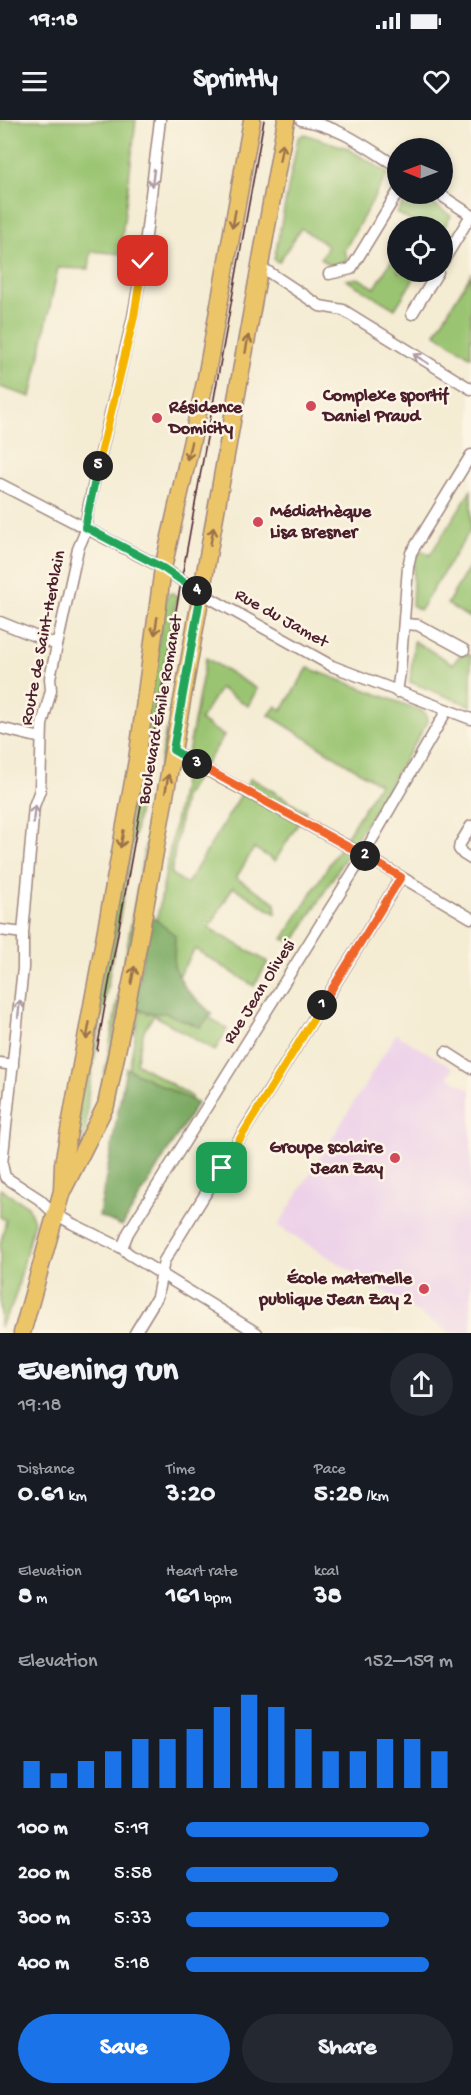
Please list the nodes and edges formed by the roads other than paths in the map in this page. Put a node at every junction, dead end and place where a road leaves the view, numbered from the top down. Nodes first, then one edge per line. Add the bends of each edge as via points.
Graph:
1 (160, 120) edge
2 (252, 120) edge
3 (286, 120) edge
4 (301, 120) edge
5 (387, 160) edge
6 (453, 203) edge
7 (391, 204) edge
8 (471, 215) edge
9 (453, 245) edge
10 (261, 267) junction
11 (329, 274) dead end
12 (432, 282) edge
13 (412, 314) dead end
14 (471, 389) edge
15 (471, 455) edge
16 (0, 484) edge
17 (85, 527) junction
18 (163, 568) junction
19 (201, 593) junction
20 (0, 622) edge
21 (404, 624) junction
22 (57, 645) junction
23 (464, 650) dead end
24 (397, 692) junction
25 (447, 710) junction
26 (471, 719) edge
27 (0, 728) edge
28 (41, 738) junction
29 (173, 750) junction
30 (471, 826) edge
31 (364, 855) junction
32 (471, 859) edge
33 (401, 877) junction
34 (471, 918) edge
35 (0, 930) edge
36 (23, 933) junction
37 (446, 1052) dead end
38 (0, 1063) edge
39 (14, 1065) junction
40 (471, 1068) edge
41 (1, 1171) edge
42 (62, 1191) junction
43 (55, 1214) junction
44 (122, 1248) junction
45 (162, 1275) junction
46 (22, 1333) edge
47 (135, 1333) edge
48 (257, 1333) edge

1 -> 17 street, Route de Saint-Herblain via 134,317
2 -> 18 main road, Boulevard Émile Romanet via 206,378
10 -> 3 main road, Boulevard Émile Romanet
4 - 5 street via 322,123
6 - 8 street
7 - 11 street via 351,269
8 - 9 street
14 -> 10 street via 342,310 320,306
19 -> 10 main road, Boulevard Émile Romanet
12 - 13 street
15 - 21 street via 411,553
16 - 17 street, Rue du Jamet
17 - 18 street, Rue du Jamet
17 - 22 street, Route de Saint-Herblain
18 - 19 street, Rue du Jamet
18 -> 42 main road, Boulevard Émile Romanet via 137,760 63,1164
19 - 24 street, Rue du Jamet via 332,666
19 - 29 main road, Boulevard Émile Romanet
20 - 22 street
21 - 23 street via 418,624
21 - 24 street
22 - 28 street, Route de Saint-Herblain
24 - 25 street, Rue du Jamet
25 - 26 street, Rue du Jamet
25 - 31 street, Rue Jean Olivesi
27 - 28 street
36 -> 28 street, Route de Saint-Herblain via 34,806 40,790
29 - 31 street
42 -> 29 main road, Boulevard Émile Romanet via 109,1094
30 - 32 street via 459,849
31 - 33 street
31 - 44 street, Rue Jean Olivesi
33 - 34 street
33 - 45 street via 164,1261
35 - 36 street
39 -> 36 street, Route de Saint-Herblain
37 - 40 street
38 - 39 street
39 - 41 street, Route de Saint-Herblain
41 - 43 street, Route de Saint-Herblain
42 - 43 main road, Boulevard Émile Romanet
43 - 44 street, Route de Saint-Herblain
43 - 46 main road, Boulevard Émile Romanet
44 - 45 street
45 - 47 street via 158,1297
45 - 48 street

